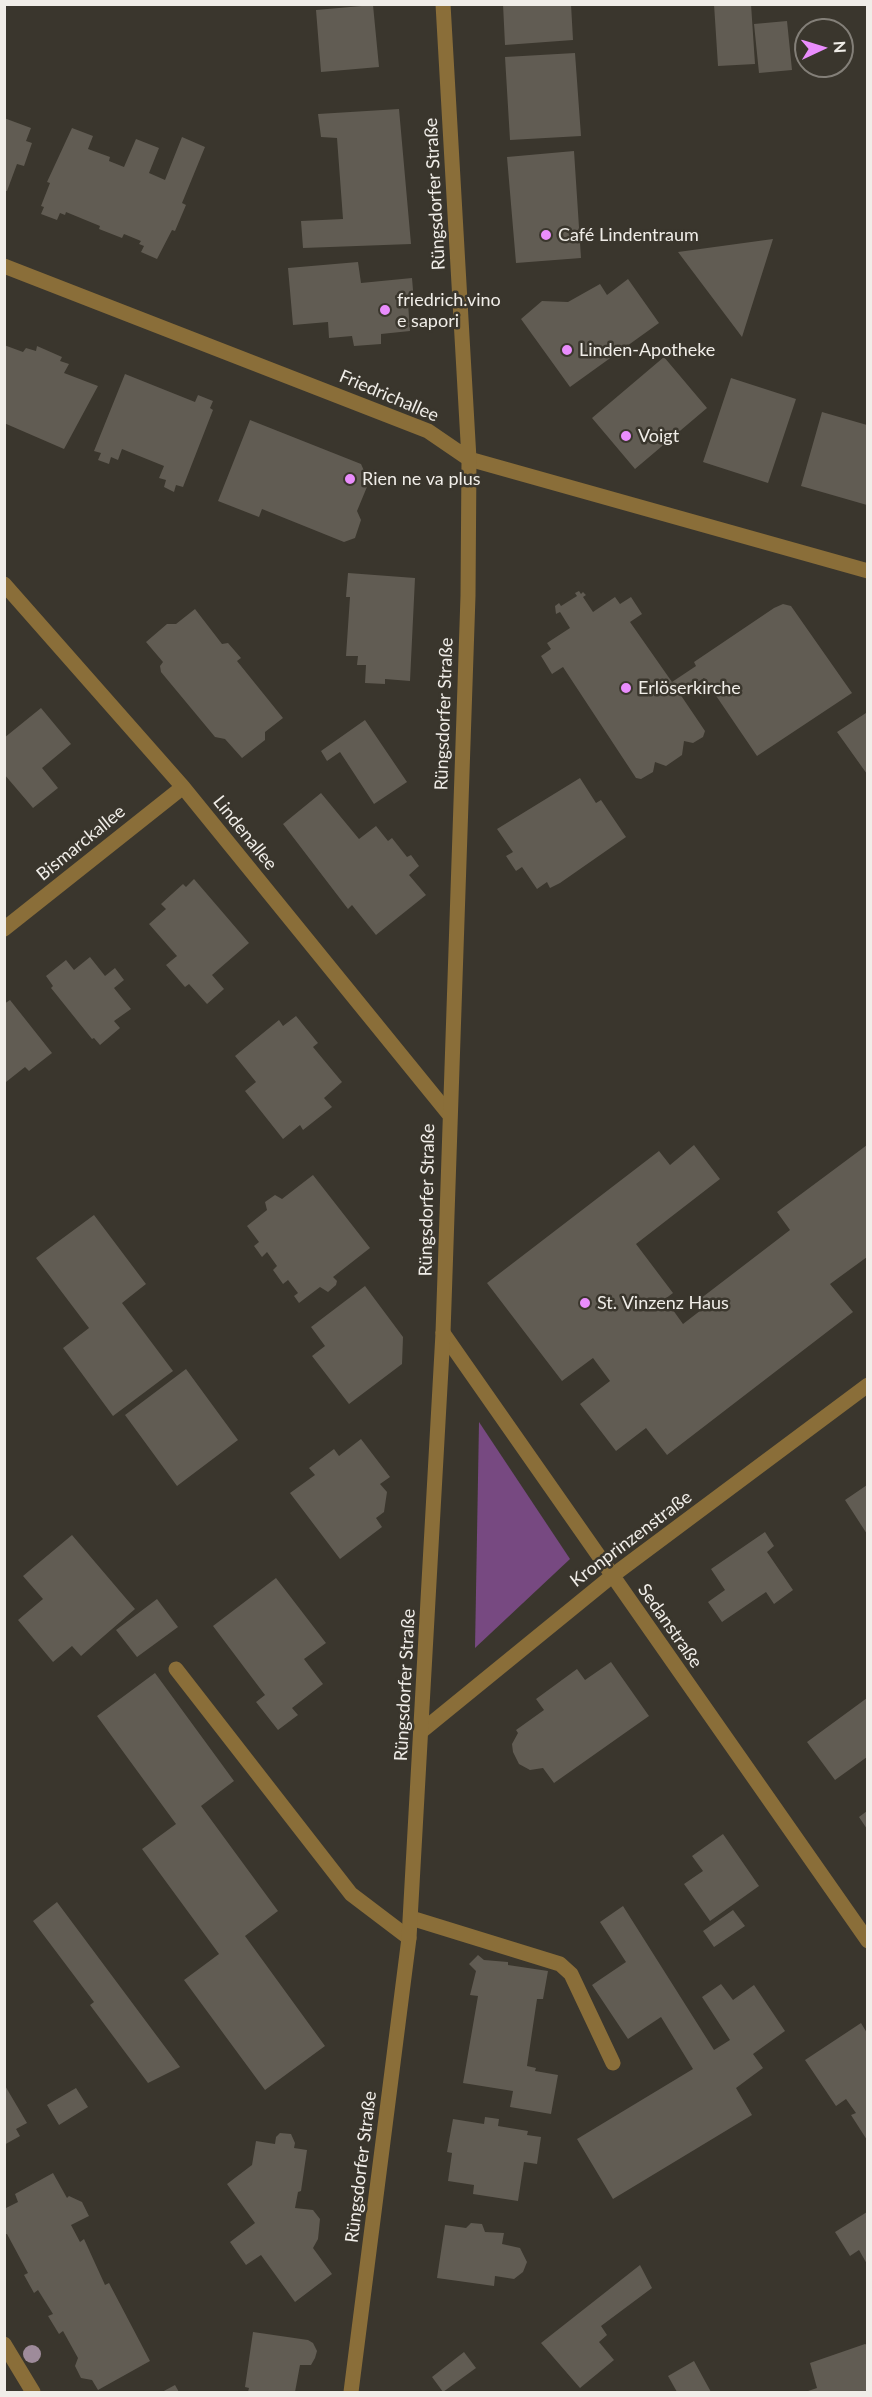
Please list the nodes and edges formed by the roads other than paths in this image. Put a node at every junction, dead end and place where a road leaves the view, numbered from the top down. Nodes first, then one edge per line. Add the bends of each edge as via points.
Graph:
1 (443, 4) edge
2 (4, 266) edge
3 (469, 459) junction
4 (867, 571) edge
5 (4, 584) edge
6 (183, 787) junction
7 (4, 929) edge
8 (448, 1113) junction
9 (443, 1333) junction
10 (867, 1385) edge
11 (612, 1576) junction
12 (176, 1670) dead end
13 (423, 1730) junction
14 (411, 1918) junction
15 (410, 1938) junction
16 (867, 1941) edge
17 (614, 2063) dead end
18 (4, 2344) edge
19 (33, 2392) edge
20 (351, 2392) edge

1 - 3 street, Rüngsdorfer Straße
2 - 3 street, Friedrichallee via 429,431
3 - 4 street, Friedrichallee
3 - 8 street, Rüngsdorfer Straße via 468,596
5 - 6 street, Lindenallee
6 - 7 street, Bismarckallee
6 - 8 street, Lindenallee
8 - 9 street, Rüngsdorfer Straße
9 - 11 street, Sedanstraße
9 - 13 street, Rüngsdorfer Straße
10 - 11 street, Kronprinzenstraße
11 - 13 street, Kronprinzenstraße
11 - 16 street, Sedanstraße
12 - 15 street via 351,1894
13 - 14 street, Rüngsdorfer Straße
14 - 15 street, Rüngsdorfer Straße
14 - 17 street via 560,1964 571,1974
15 - 20 street, Rüngsdorfer Straße
18 - 19 street

